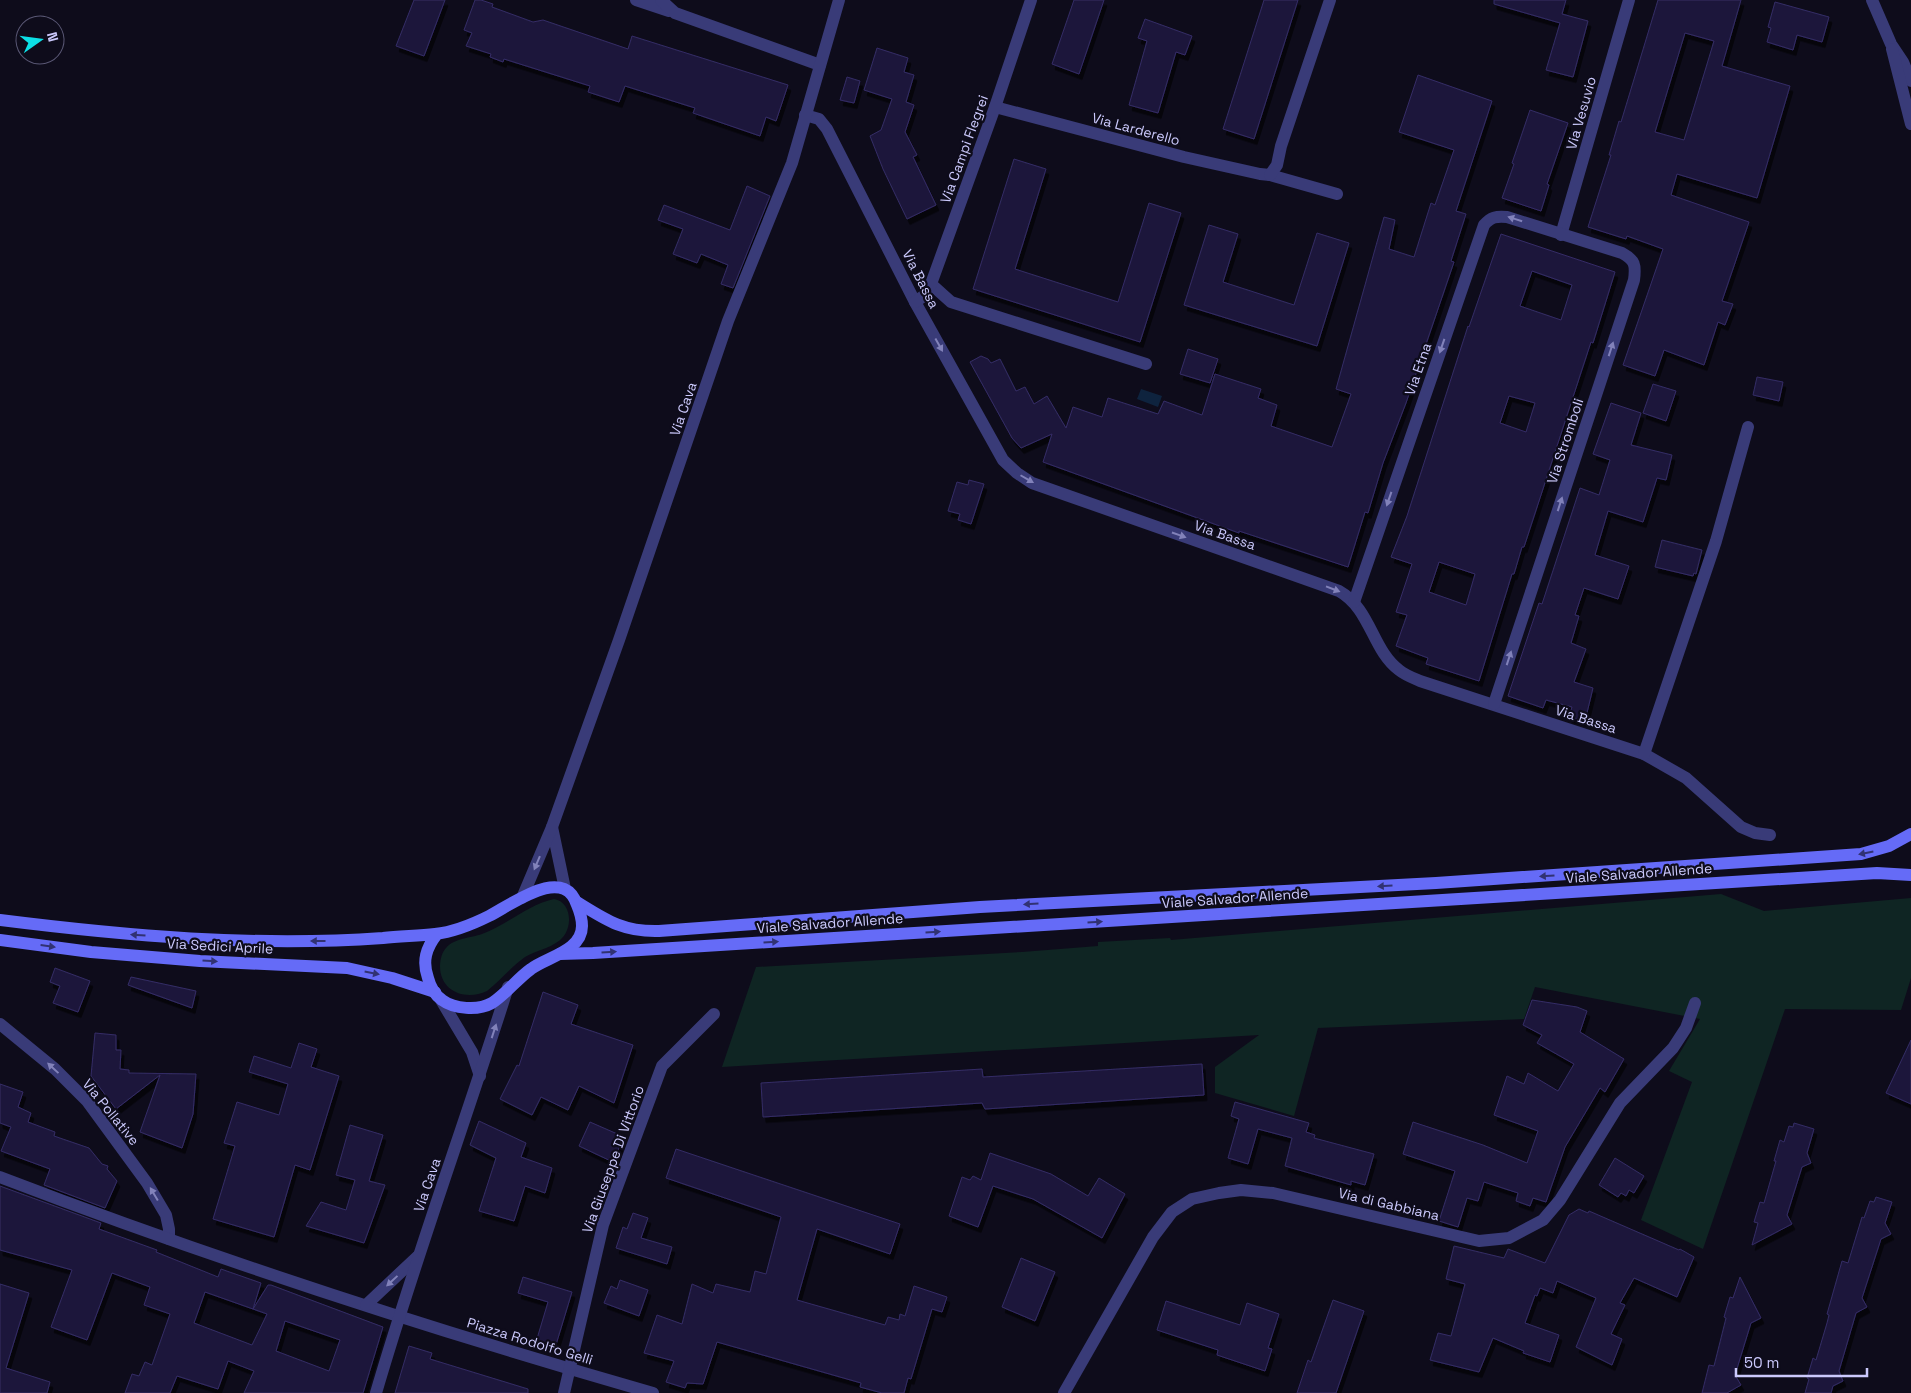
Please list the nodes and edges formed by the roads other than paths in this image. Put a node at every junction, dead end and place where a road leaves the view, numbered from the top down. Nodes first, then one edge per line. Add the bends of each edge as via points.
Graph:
1 (636, 0) edge
2 (660, 0) edge
3 (839, 0) edge
4 (1031, 0) edge
5 (1330, 0) edge
6 (1630, 0) edge
7 (1872, 0) edge
8 (675, 13) junction
9 (1891, 44) junction
10 (820, 65) junction
11 (1911, 80) edge
12 (995, 107) junction
13 (805, 115) junction
14 (1911, 124) edge
15 (1270, 175) junction
16 (1337, 194) dead end
17 (1561, 235) junction
18 (931, 284) junction
19 (915, 302) junction
20 (1146, 364) dead end
21 (1748, 427) dead end
22 (1354, 602) junction
23 (1494, 704) junction
24 (1644, 754) junction
25 (552, 827) junction
26 (1911, 834) edge
27 (1770, 835) dead end
28 (1911, 875) edge
29 (565, 888) junction
30 (522, 898) junction
31 (577, 902) junction
32 (0, 920) edge
33 (437, 934) junction
34 (0, 940) edge
35 (560, 954) junction
36 (508, 987) junction
37 (438, 996) junction
38 (1695, 1003) dead end
39 (714, 1014) dead end
40 (0, 1024) edge
41 (480, 1076) junction
42 (0, 1176) edge
43 (168, 1239) junction
44 (418, 1256) junction
45 (366, 1305) junction
46 (399, 1315) junction
47 (569, 1369) junction
48 (376, 1393) edge
49 (564, 1393) edge
50 (653, 1393) edge
51 (1064, 1393) edge

1 - 8 street
2 - 8 street
3 - 10 street, Via Cava
4 - 12 street, Via Campi Flegrei
5 - 15 street via 1277,164
6 - 17 street, Via Vesuvio
7 - 9 street
8 - 10 street
9 - 11 street
9 - 14 street
10 - 13 street, Via Cava
12 - 15 street, Via Larderello via 1184,157
12 - 18 street, Via Campi Flegrei
13 - 19 street, Via Bassa via 819,119 827,129
13 - 25 street, Via Cava via 792,162 728,321 650,555
15 - 16 street, Via Larderello
17 -> 22 street, Via Etna via 1507,217 1497,216 1484,226
23 -> 17 street, Via Stromboli via 1636,268 1634,262 1622,253
18 - 19 street, Via Campi Flegrei
18 - 20 street via 951,302
19 -> 22 street, Via Bassa via 1003,460 1017,473 1032,482 1339,591
21 - 24 street via 1716,541
22 - 23 street, Via Bassa via 1398,670 1420,681
23 - 24 street, Via Bassa
24 - 27 street, Via Bassa via 1686,778 1741,827
25 - 29 street
25 -> 30 street, Via Cava
26 -> 31 main road, Viale Salvador Allende via 1889,846 1861,854 1436,883 980,907 659,931 631,930
35 -> 28 main road, Viale Salvador Allende via 1877,873
29 - 30 main road, Via Sedici Aprile via 539,890
29 - 31 main road
30 - 33 main road, Via Sedici Aprile via 487,917
31 - 35 main road via 581,934
33 -> 32 main road, Via Sedici Aprile via 340,941 197,940
33 - 37 main road via 426,950 425,962 429,984
34 -> 37 main road, Via Sedici Aprile via 200,961 347,968 392,978
35 - 36 main road, Via Sedici Aprile via 532,968
36 - 37 main road, Via Sedici Aprile via 490,1004 478,1008 455,1006
41 -> 36 street, Via Cava
37 - 41 street via 472,1052
38 - 51 street, Via di Gabbiana via 1674,1048 1620,1103 1560,1200 1543,1220 1509,1238 1479,1241 1273,1193 1241,1190 1192,1199 1172,1212 1153,1237
39 - 47 street, Via Giuseppe Di Vittorio via 662,1066 603,1225
43 -> 40 street, Via Pollative via 166,1215 147,1183 86,1101 55,1069
41 - 44 street, Via Cava
42 - 43 street
43 - 45 street
44 -> 45 street
44 - 46 street, Via Cava
45 - 46 street
46 - 47 street, Piazza Rodolfo Gelli
46 - 48 street, Via Cava
47 - 49 street, Via Giuseppe Di Vittorio
47 - 50 street, Piazza Rodolfo Gelli

